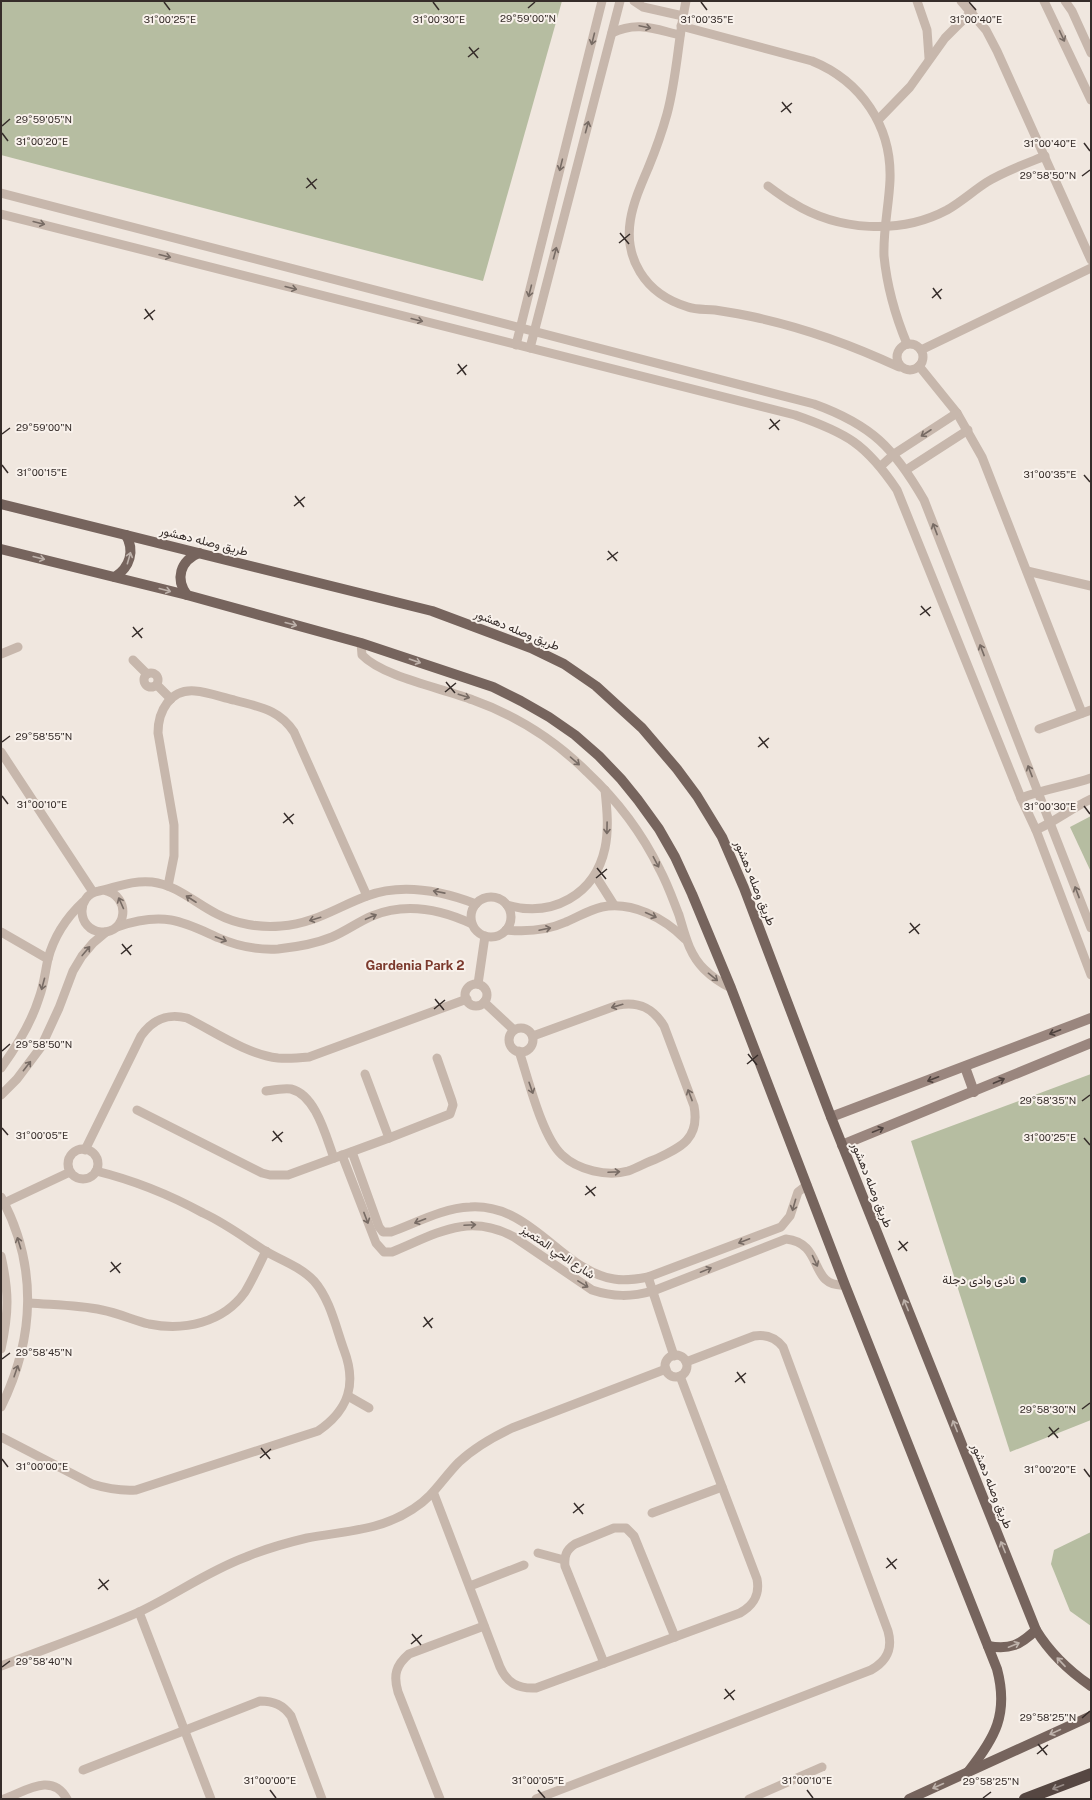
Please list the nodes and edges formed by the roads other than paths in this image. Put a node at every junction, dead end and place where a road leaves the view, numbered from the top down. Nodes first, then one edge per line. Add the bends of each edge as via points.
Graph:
1 (602, 1) edge
2 (620, 1) edge
3 (634, 1) edge
4 (686, 1) edge
5 (917, 1) edge
6 (961, 1) edge
7 (1044, 1) edge
8 (1065, 1) edge
9 (972, 11) junction
10 (683, 16) junction
11 (680, 31) junction
12 (612, 33) junction
13 (1091, 53) edge
14 (929, 58) junction
15 (1091, 100) edge
16 (878, 120) junction
17 (1045, 156) junction
18 (768, 186) dead end
19 (1, 193) edge
20 (1, 214) edge
21 (885, 228) junction
22 (1091, 260) edge
23 (1091, 268) edge
24 (521, 328) junction
25 (534, 331) junction
26 (907, 344) junction
27 (516, 345) junction
28 (530, 348) junction
29 (921, 350) junction
30 (919, 366) junction
31 (899, 367) junction
32 (957, 413) junction
33 (968, 430) junction
34 (894, 454) junction
35 (881, 466) junction
36 (906, 470) junction
37 (1, 504) edge
38 (126, 535) junction
39 (1, 549) edge
40 (199, 553) junction
41 (1027, 571) junction
42 (115, 576) junction
43 (1091, 586) edge
44 (187, 595) junction
45 (361, 643) junction
46 (18, 648) dead end
47 (1, 654) edge
48 (134, 660) dead end
49 (171, 699) junction
50 (1087, 711) edge
51 (1039, 729) dead end
52 (1, 752) edge
53 (1091, 778) edge
54 (605, 790) junction
55 (1038, 792) junction
56 (1021, 798) junction
57 (1091, 798) edge
58 (1051, 824) junction
59 (1036, 830) junction
60 (595, 875) junction
61 (168, 886) junction
62 (104, 890) junction
63 (93, 892) junction
64 (367, 896) junction
65 (84, 901) junction
66 (476, 904) junction
67 (507, 905) junction
68 (614, 905) junction
69 (472, 924) junction
70 (117, 927) junction
71 (1091, 928) edge
72 (506, 930) junction
73 (1, 932) edge
74 (106, 932) junction
75 (485, 936) junction
76 (686, 940) junction
77 (48, 959) junction
78 (1091, 975) edge
79 (478, 984) junction
80 (731, 988) junction
81 (466, 999) junction
82 (484, 1002) junction
83 (1091, 1018) edge
84 (514, 1030) junction
85 (533, 1036) junction
86 (1091, 1043) edge
87 (519, 1051) junction
88 (437, 1058) dead end
89 (965, 1067) junction
90 (1, 1068) edge
91 (365, 1074) dead end
92 (266, 1091) dead end
93 (974, 1092) junction
94 (1, 1095) edge
95 (137, 1110) dead end
96 (831, 1117) junction
97 (389, 1138) junction
98 (842, 1145) junction
99 (85, 1150) junction
100 (352, 1152) junction
101 (338, 1157) junction
102 (96, 1171) junction
103 (70, 1172) junction
104 (807, 1185) junction
105 (361, 1191) junction
106 (2, 1200) edge
107 (781, 1226) junction
108 (786, 1240) junction
109 (266, 1251) junction
110 (565, 1253) junction
111 (1, 1256) edge
112 (556, 1267) junction
113 (648, 1277) junction
114 (846, 1285) junction
115 (653, 1291) junction
116 (29, 1303) junction
117 (1, 1349) edge
118 (674, 1356) junction
119 (686, 1362) junction
120 (666, 1369) junction
121 (680, 1376) junction
122 (348, 1396) junction
123 (1, 1407) edge
124 (369, 1408) dead end
125 (1, 1437) edge
126 (722, 1487) junction
127 (434, 1494) junction
128 (652, 1513) dead end
129 (538, 1554) dead end
130 (564, 1560) junction
131 (524, 1565) dead end
132 (470, 1586) junction
133 (139, 1612) junction
134 (484, 1626) junction
135 (1036, 1630) junction
136 (675, 1637) junction
137 (988, 1646) junction
138 (604, 1663) junction
139 (1, 1666) edge
140 (1091, 1686) edge
141 (1091, 1716) edge
142 (185, 1730) junction
143 (822, 1767) dead end
144 (83, 1770) dead end
145 (968, 1772) junction
146 (1091, 1774) edge
147 (4, 1799) edge
148 (67, 1799) edge
149 (211, 1799) edge
150 (322, 1799) edge
151 (440, 1799) edge
152 (536, 1799) edge
153 (748, 1799) edge
154 (909, 1799) edge
155 (1025, 1799) edge

1 -> 24 street
2 - 12 street
3 - 10 street via 643,7
4 - 10 street
5 - 14 street via 927,30
6 - 9 street
7 -> 15 street
8 - 13 street
9 - 14 street via 949,33
9 - 17 street via 997,51
10 - 11 street
12 -> 11 street via 626,27 641,25
11 - 16 street via 812,61 824,66 856,88
11 - 31 street via 667,114 633,202 629,221 629,240 633,258 644,278 660,294 689,308 728,312 786,324 852,345
25 -> 12 street
14 - 16 street via 910,87
16 - 21 street via 884,133 890,162
17 - 21 street via 1002,174 937,215
17 - 22 street
18 - 21 street via 794,204 822,217 853,225
19 - 24 street
20 -> 27 street
21 - 26 street via 887,282 897,322
23 - 29 street
24 - 25 street
24 - 27 street
25 - 28 street
25 - 34 street via 814,404 856,422
26 - 29 street via 915,345
26 - 31 street via 902,346 897,354
27 - 28 street
28 - 35 street via 795,415 848,437
29 - 30 street via 923,359
30 - 31 street via 912,370
30 - 32 street
32 - 33 street
32 -> 34 street
33 - 36 street
33 - 41 street via 988,471
34 - 35 street
34 - 36 street
35 - 56 street via 898,490
55 -> 36 street via 924,500
37 - 38 main road, طريق وصله دهشور
38 - 40 main road, طريق وصله دهشور
42 -> 38 main road via 124,569 130,558 131,546
39 -> 42 main road
40 - 44 main road via 187,560 181,571 181,584
40 - 96 main road, طريق وصله دهشور via 432,611 531,648 564,664 616,703 642,728 677,769 722,837 744,888
41 - 43 street
41 - 50 street
42 -> 44 main road
44 -> 45 main road
45 -> 54 street via 362,655 377,668 473,700 521,723 566,753
45 -> 80 main road via 493,687 549,717 599,756 660,829 675,857
46 - 47 street
48 - 49 street via 147,674 157,675 157,685
49 - 61 street via 162,709 158,720 174,825 174,856
49 - 64 street via 194,690 266,709 282,718 294,732
50 - 51 street
52 - 63 street
53 - 55 street via 1061,788
54 -> 60 street via 607,835
54 -> 76 street via 636,828 655,860 671,893
55 - 56 street
55 - 58 street
56 - 59 street
57 - 58 street
58 - 59 street
71 -> 58 street
59 - 78 street
60 - 67 street via 575,895 549,908 535,910
60 - 68 street
61 - 62 street via 136,882
64 -> 61 street via 304,923 260,926 238,922 217,914
62 - 63 street
70 -> 62 street via 123,916 122,904 115,894
63 - 65 street
66 -> 64 street via 434,891 396,891
65 - 74 street via 81,913 85,924 95,931
65 - 77 street via 62,926
66 - 67 street via 490,897 500,899
66 - 69 street via 471,913
67 - 72 street via 511,918
72 -> 68 street via 521,932 550,928 589,911
68 -> 76 street via 637,909 659,918
70 -> 69 street via 134,921 169,920 186,924 238,945 276,949 314,943 332,937 373,916 392,910 433,909
69 - 75 street via 479,934
70 - 74 street
72 - 75 street via 496,936
73 - 77 street
94 -> 74 street via 41,1047 60,1008 73,971 82,956
75 - 79 street
76 -> 80 street via 704,969 716,980
77 -> 90 street via 33,1016
79 - 81 street via 471,985 467,990
79 - 82 street via 486,990
80 - 104 main road
81 - 82 street via 473,1005
81 - 99 street via 309,1057 294,1058 278,1058 248,1049 187,1018 176,1015 161,1018 147,1027 141,1036
82 - 84 street
83 -> 89 street
84 - 85 street via 526,1029
84 - 87 street via 509,1043
85 - 87 street via 531,1046
87 -> 85 street via 546,1131 557,1150 574,1164 601,1172 628,1171 676,1150 691,1136 695,1126 694,1106 664,1026 650,1009 629,1003 618,1005
93 -> 86 street
88 - 97 street via 452,1101 452,1110 446,1116
89 - 93 street
89 -> 96 street
91 - 97 street
92 - 101 street, شارع الحي المتميز via 290,1089 309,1100
98 -> 93 street
95 - 101 street via 266,1174 288,1175
96 - 98 main road, طريق وصله دهشور
97 - 100 street
135 -> 98 main road, طريق وصله دهشور
99 - 102 street via 95,1155 98,1166
99 - 103 street via 72,1154 68,1162
100 - 101 street
100 - 105 street, شارع الحي المتميز
101 - 105 street, شارع الحي المتميز
102 - 103 street via 83,1179 73,1176
102 - 109 street via 136,1183 204,1213
103 - 106 street
104 -> 107 street via 798,1192 790,1216
104 - 114 main road
110 -> 105 street, شارع الحي المتميز via 512,1216 484,1207 455,1209 386,1233 379,1227
105 -> 112 street, شارع الحي المتميز via 376,1243 384,1252 392,1252 461,1226 488,1226 514,1237
116 -> 106 street via 22,1252
107 - 108 street
107 -> 113 street, شارع الحي المتميز
108 -> 114 street via 799,1242 805,1246 825,1280 831,1284
115 -> 108 street, شارع الحي المتميز
109 - 116 street via 244,1292 229,1308 211,1320 190,1326 168,1327 147,1324 125,1316 80,1306
109 - 122 street via 305,1273 320,1289 349,1362 351,1375
110 - 112 street
110 - 113 street, شارع الحي المتميز via 598,1275 631,1280
111 - 117 street via 8,1302
112 -> 115 street, شارع الحي المتميز via 592,1290 606,1295 638,1296
113 - 115 street
114 - 137 main road
115 - 118 street
123 -> 116 street via 20,1361
118 - 119 street
118 - 120 street via 667,1360
119 - 121 street via 686,1370
119 - 152 street via 760,1335 773,1338 783,1347 888,1631 890,1649 886,1658 871,1670
120 - 121 street via 673,1376
120 - 127 street via 493,1437 475,1448 460,1462
121 - 126 street
122 - 124 street
122 - 125 street via 339,1413 318,1431 136,1490 106,1489 92,1484
126 - 128 street
126 - 136 street via 756,1574 757,1596 753,1603 740,1613
127 - 132 street
127 - 133 street via 413,1510 364,1530 307,1538 245,1557
129 - 130 street
130 - 136 street via 569,1548 575,1544 614,1528 620,1527 630,1532
130 - 138 street
131 - 132 street
132 - 134 street
133 - 139 street
133 - 142 street
134 - 138 street via 504,1675 518,1687 536,1688
134 - 151 street via 409,1654 396,1670 398,1692
137 -> 135 main road via 1007,1648 1027,1639
140 -> 135 main road, طريق وصله دهشور via 1069,1671 1043,1642
136 - 138 street
137 - 145 main road via 1002,1687 1001,1710 994,1735
141 -> 145 main road
142 - 144 street
142 - 149 street
142 - 150 street via 260,1700 278,1704 291,1716
143 - 153 street
145 -> 154 main road
146 -> 155 highway
147 - 148 street via 46,1784 62,1791

